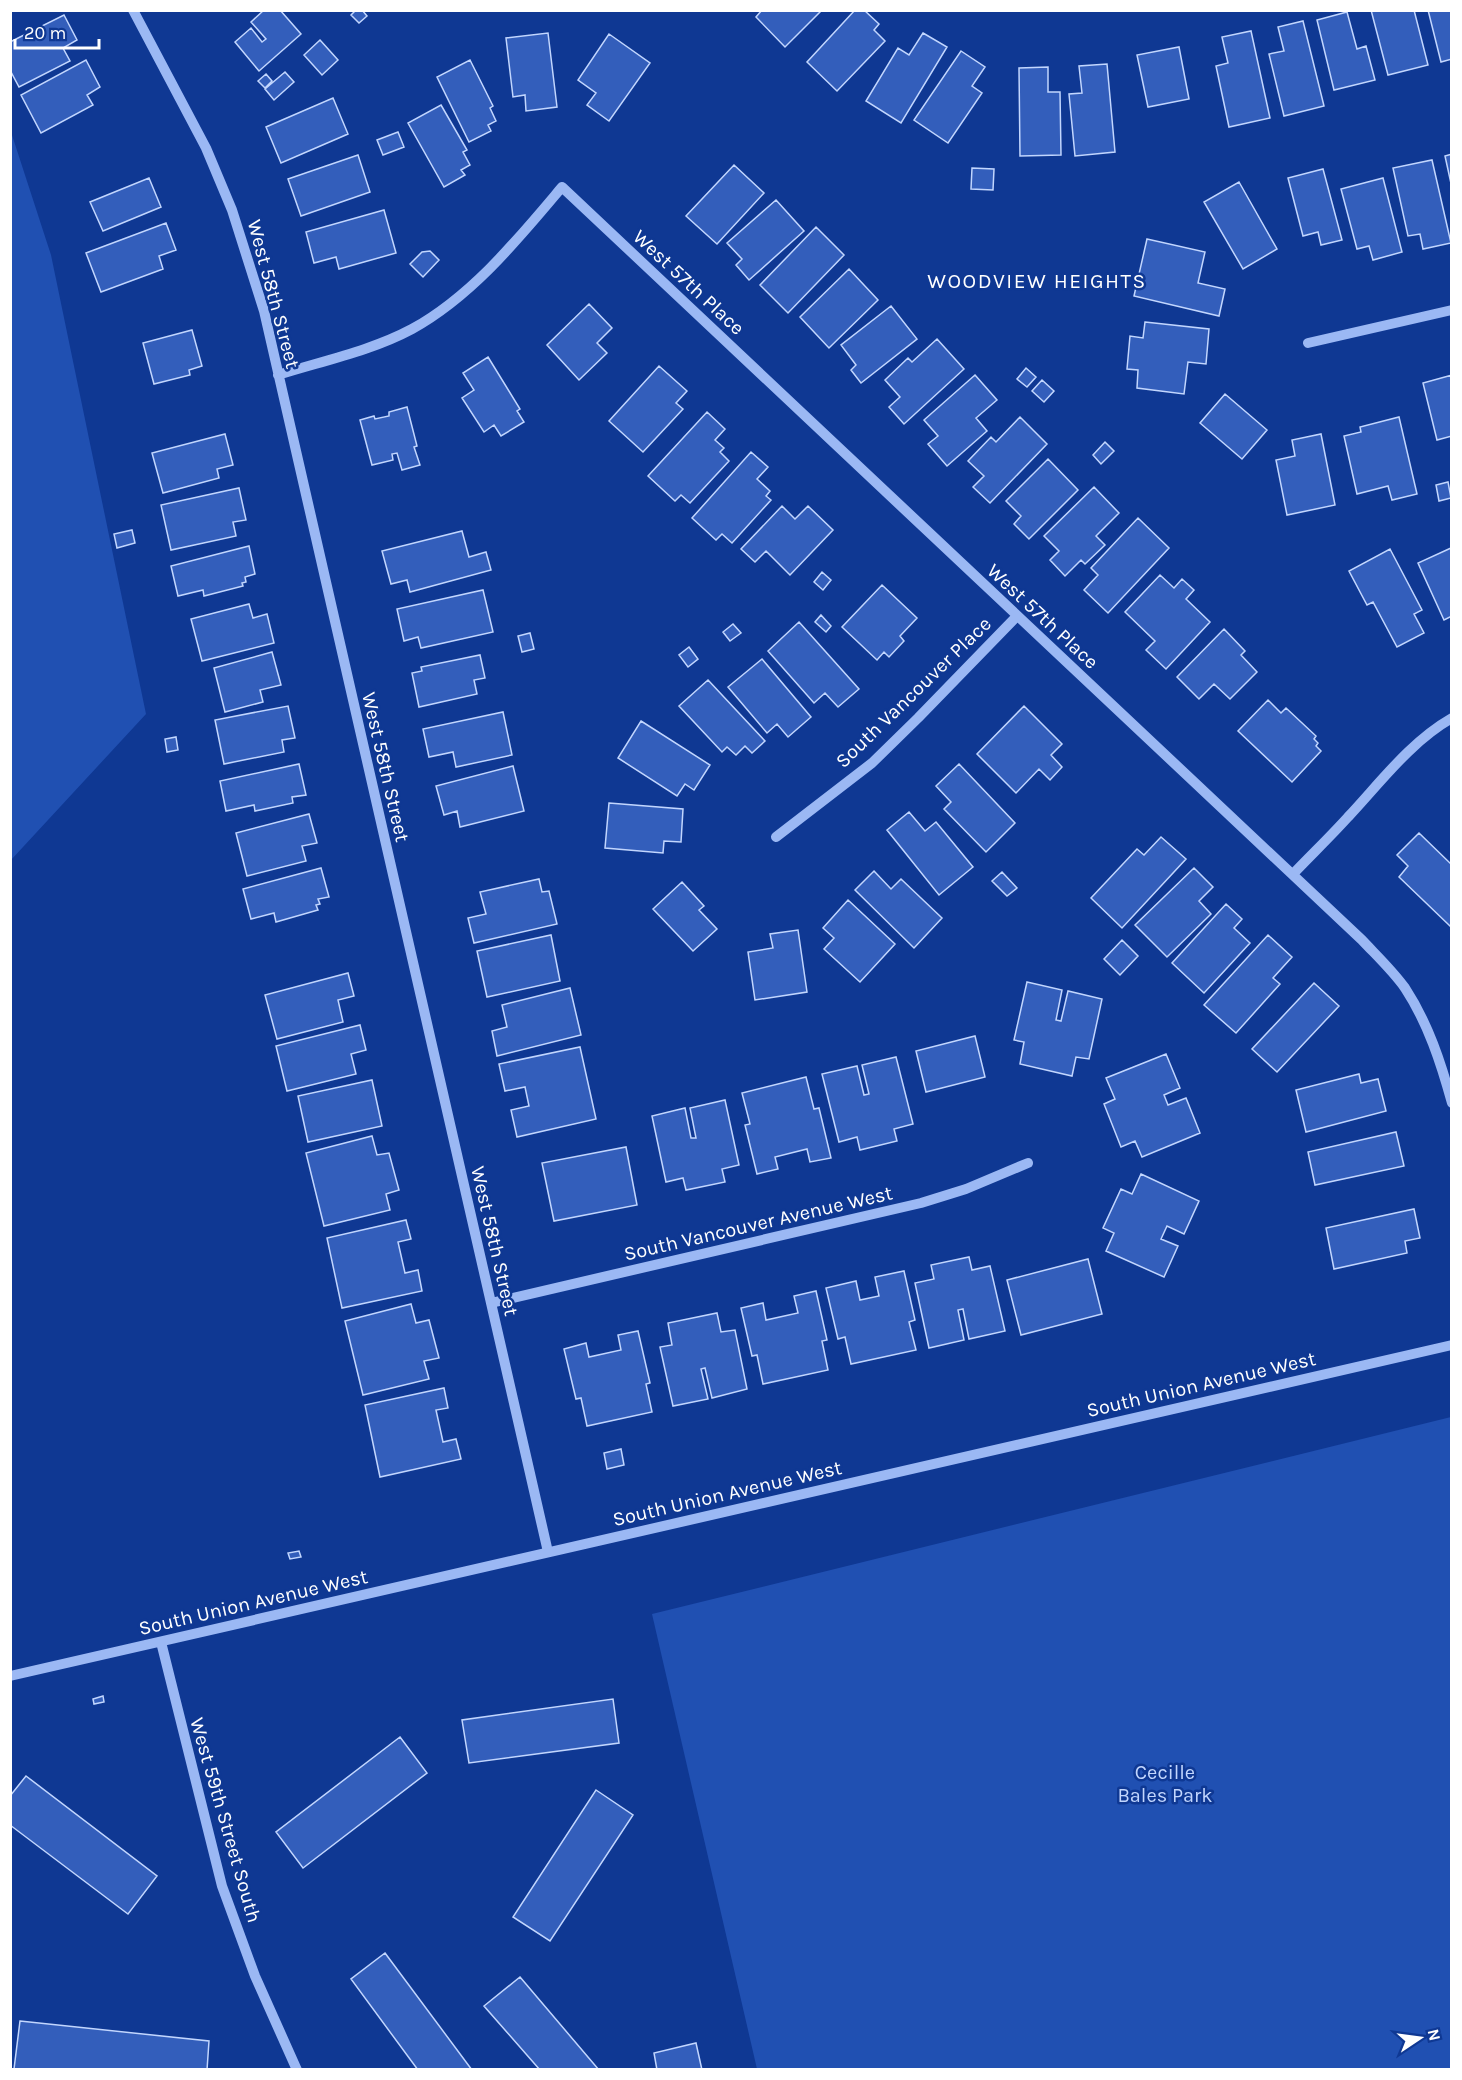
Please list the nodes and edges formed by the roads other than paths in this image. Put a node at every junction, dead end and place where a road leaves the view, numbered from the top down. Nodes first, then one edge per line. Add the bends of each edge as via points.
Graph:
1 (137, 12) edge
2 (1452, 310) edge
3 (1308, 343) dead end
4 (278, 375) junction
5 (1017, 616) junction
6 (1452, 718) edge
7 (776, 837) dead end
8 (1293, 874) junction
9 (1449, 1081) edge
10 (1452, 1103) edge
11 (1028, 1163) dead end
12 (491, 1303) junction
13 (1452, 1345) edge
14 (548, 1552) junction
15 (161, 1642) junction
16 (10, 1676) edge
17 (297, 2070) edge

1 - 4 street, West 58th Street via 230,204 264,311
2 - 3 street
4 - 5 street, West 57th Place via 379,344 413,329 473,285 562,187
4 - 12 street, West 58th Street
5 - 7 street, South Vancouver Place via 872,763
5 - 8 street, West 57th Place
6 - 8 street via 1387,772
8 - 9 street, West 57th Place via 1362,940 1404,988
9 - 10 street, West 57th Place
11 - 12 street, South Vancouver Avenue West via 921,1203
12 - 14 street, West 58th Street
13 - 14 street, South Union Avenue West
14 - 15 street, South Union Avenue West
15 - 16 street, South Union Avenue West
15 - 17 street, West 59th Street South via 222,1886 255,1976

